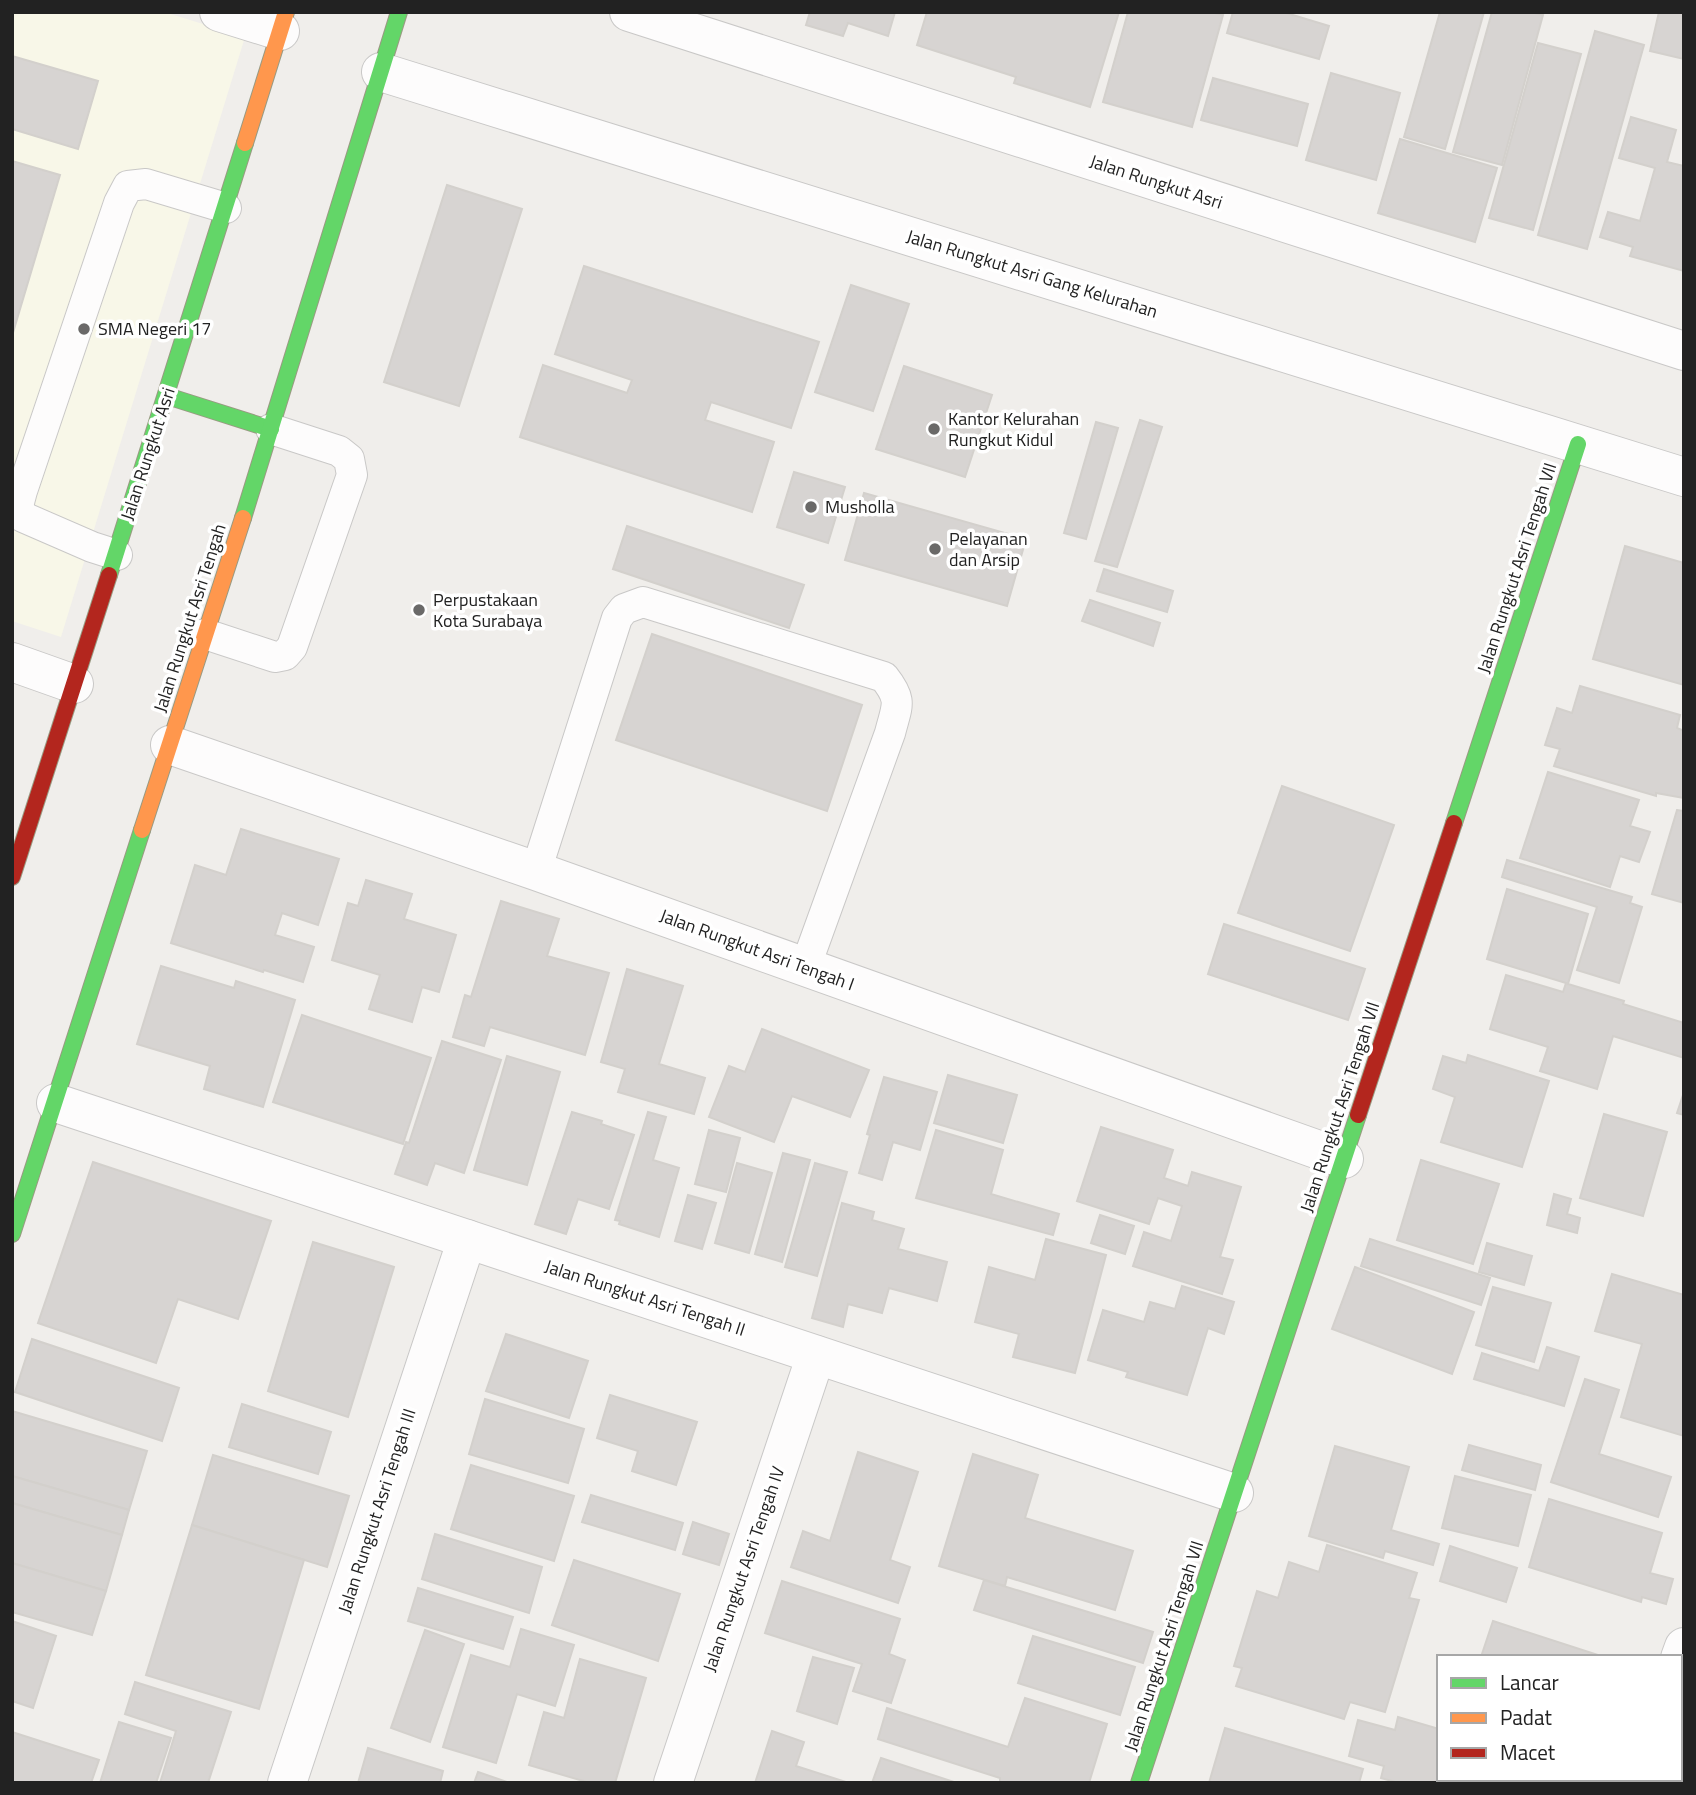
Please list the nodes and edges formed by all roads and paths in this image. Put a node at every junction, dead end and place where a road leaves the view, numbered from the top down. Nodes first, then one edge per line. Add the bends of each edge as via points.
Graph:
1 (219, 12) edge
2 (399, 12) edge
3 (629, 12) edge
4 (283, 21) edge
5 (381, 72) junction
6 (226, 208) junction
7 (1684, 352) edge
8 (167, 396) junction
9 (271, 429) junction
10 (1578, 443) junction
11 (1684, 477) edge
12 (117, 555) junction
13 (205, 634) junction
14 (12, 662) edge
15 (74, 684) junction
16 (170, 745) junction
17 (536, 871) junction
18 (12, 877) edge
19 (805, 968) junction
20 (56, 1103) junction
21 (1343, 1159) junction
22 (12, 1234) edge
23 (467, 1239) junction
24 (816, 1355) junction
25 (1234, 1493) junction
26 (287, 1783) edge
27 (673, 1783) edge
28 (1139, 1783) edge

1 - 4 street, Jalan Rungkut Asri
2 - 5 street, Jalan Rungkut Asri Tengah
3 - 7 street, Jalan Rungkut Asri
4 - 6 street, Jalan Rungkut Asri
5 - 9 street, Jalan Rungkut Asri Tengah
5 - 10 street, Jalan Rungkut Asri Gang Kelurahan
6 - 8 street, Jalan Rungkut Asri
6 - 12 lane via 146,184 128,186 22,491 18,506 23,517
8 - 9 street
8 - 12 street, Jalan Rungkut Asri
9 - 13 street, Jalan Rungkut Asri Tengah
9 - 13 lane via 339,451 349,458 352,475 292,647 285,655 275,657
10 - 11 street, Jalan Rungkut Asri Gang Kelurahan
10 - 21 street, Jalan Rungkut Asri Tengah VII
12 - 15 street, Jalan Rungkut Asri
13 - 16 street, Jalan Rungkut Asri Tengah
14 - 15 street
15 - 18 street, Jalan Rungkut Asri
16 - 17 street, Jalan Rungkut Asri Tengah I
16 - 20 street, Jalan Rungkut Asri Tengah
17 - 19 street, Jalan Rungkut Asri Tengah I
17 - 19 lane via 617,618 624,609 643,602 884,677 898,704
19 - 21 street, Jalan Rungkut Asri Tengah I
20 - 22 street, Jalan Rungkut Asri Tengah
20 - 23 street, Jalan Rungkut Asri Tengah II
21 - 25 street, Jalan Rungkut Asri Tengah VII
23 - 24 street, Jalan Rungkut Asri Tengah II
23 - 26 street, Jalan Rungkut Asri Tengah III
24 - 25 street, Jalan Rungkut Asri Tengah II
24 - 27 street, Jalan Rungkut Asri Tengah IV
25 - 28 street, Jalan Rungkut Asri Tengah VII

